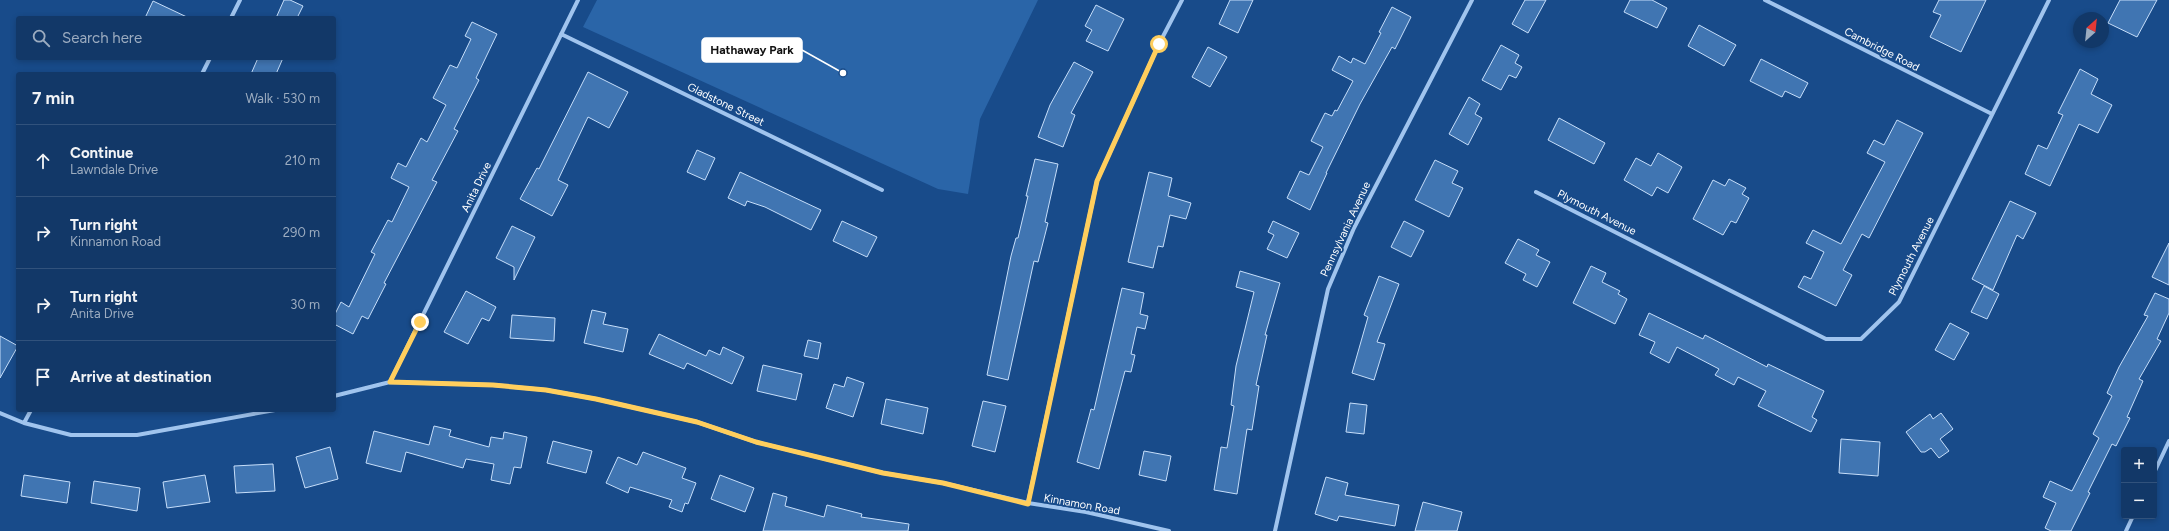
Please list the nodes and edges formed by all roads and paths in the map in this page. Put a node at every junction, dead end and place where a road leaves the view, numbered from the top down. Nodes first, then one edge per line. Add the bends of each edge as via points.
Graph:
1 (240, 0) edge
2 (578, 0) edge
3 (1182, 0) edge
4 (1472, 0) edge
5 (1765, 0) edge
6 (2050, 0) edge
7 (231, 16) edge
8 (561, 34) junction
9 (209, 60) edge
10 (203, 72) edge
11 (1992, 114) junction
12 (882, 190) dead end
13 (1536, 192) dead end
14 (390, 382) junction
15 (336, 396) edge
16 (30, 412) edge
17 (264, 412) edge
18 (0, 413) edge
19 (24, 423) junction
20 (2169, 441) edge
21 (2157, 466) edge
22 (1028, 504) junction
23 (2132, 519) edge
24 (1169, 531) edge
25 (1275, 531) edge
26 (2126, 531) edge

1 - 7 street
2 - 8 street, Anita Drive
3 - 22 street via 1159,44 1097,181
4 - 25 street, Pennsylvania Avenue via 1354,228 1328,289
5 - 11 street, Cambridge Road
6 - 11 street, Plymouth Avenue
8 - 12 street, Gladstone Street
8 - 14 street, Anita Drive
9 - 10 street
11 - 13 street, Plymouth Avenue via 1899,302 1861,339 1826,339
14 - 15 street, Kinnamon Road
14 - 22 street, Kinnamon Road via 493,385 546,390 596,399 697,422 756,442 883,473 950,485
16 - 19 street
17 - 19 street via 137,435 70,435
18 - 19 street
20 - 21 street
22 - 24 street, Kinnamon Road via 1086,512
23 - 26 street

